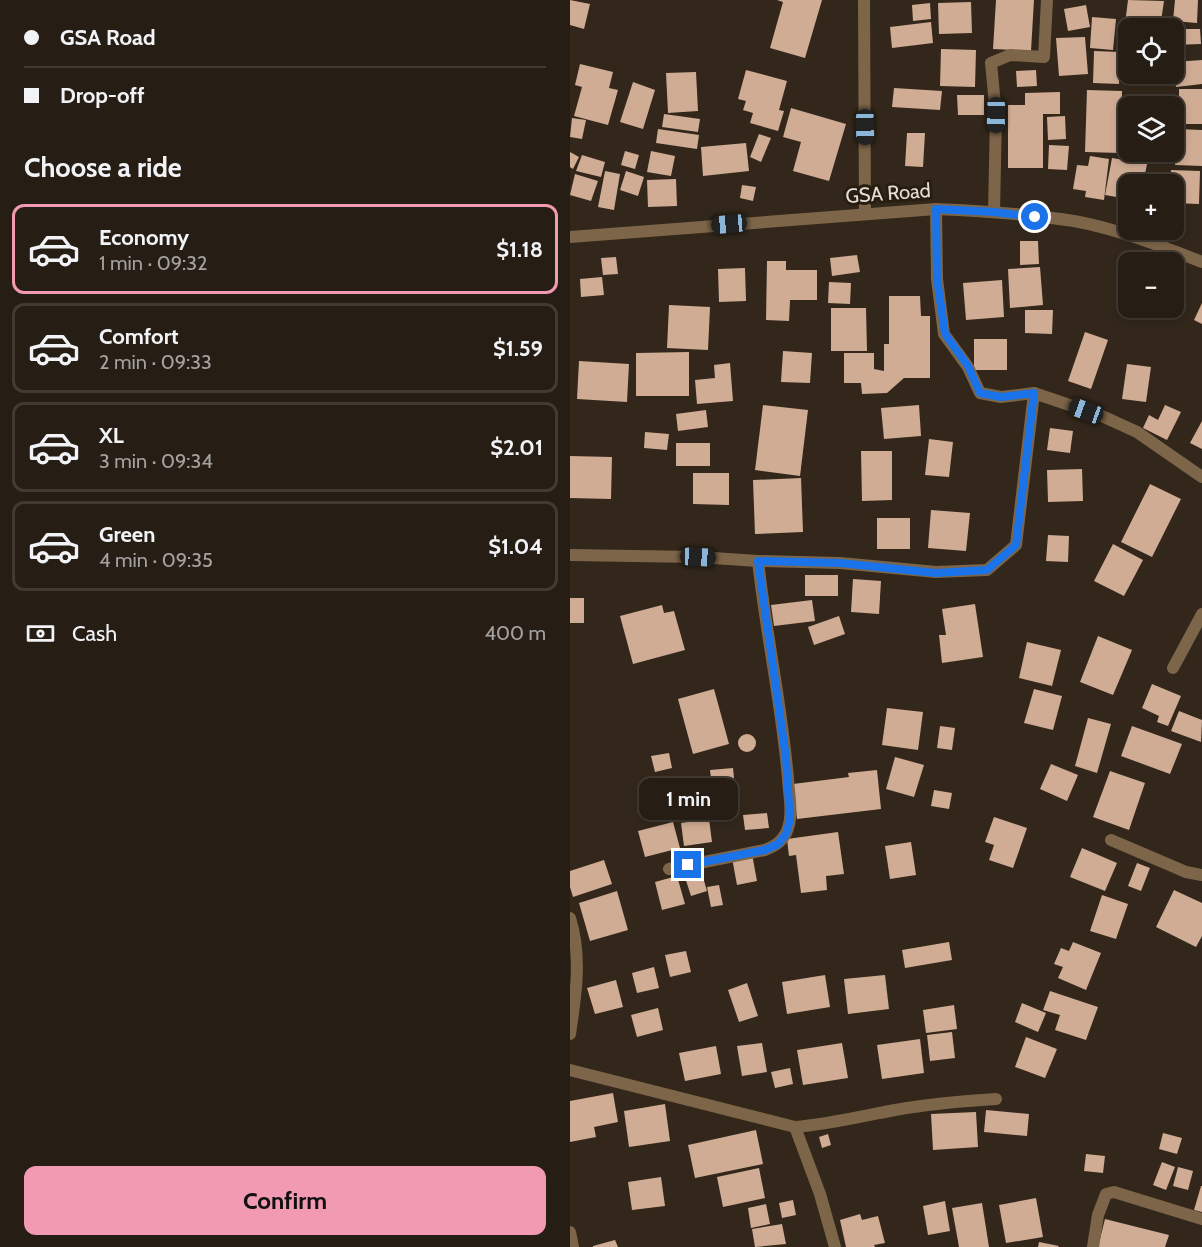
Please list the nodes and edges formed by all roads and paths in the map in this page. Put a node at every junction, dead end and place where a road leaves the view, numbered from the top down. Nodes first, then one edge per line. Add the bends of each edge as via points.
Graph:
1 (864, 0) edge
2 (1047, 0) edge
3 (936, 209) junction
4 (994, 212) junction
5 (866, 213) junction
6 (570, 237) edge
7 (1202, 262) edge
8 (1034, 393) junction
9 (1202, 477) edge
10 (571, 554) edge
11 (758, 561) junction
12 (1202, 614) edge
13 (1173, 668) dead end
14 (1111, 840) dead end
15 (669, 869) dead end
16 (1202, 875) edge
17 (570, 918) edge
18 (570, 1034) edge
19 (570, 1070) edge
20 (996, 1099) dead end
21 (795, 1126) junction
22 (1202, 1219) edge
23 (570, 1232) edge
24 (573, 1247) edge
25 (835, 1247) edge
26 (1093, 1247) edge

1 - 5 street
2 - 4 street via 1044,57 1010,55 991,63 996,115
3 - 4 street, GSA Road
3 - 5 street, GSA Road
3 - 8 street via 937,279 945,334 968,366 980,393 1001,397
4 - 7 street, GSA Road via 1076,221
5 - 6 street, GSA Road
8 - 9 street via 1137,432
8 - 11 street via 1016,545 987,570 936,573 840,563
10 - 11 street
11 - 15 street via 786,758 790,805 786,834 778,844 765,850
12 - 13 street
14 - 16 street
17 - 18 street via 578,969
19 - 21 street
20 - 21 street via 948,1102
21 - 25 street
22 - 26 street via 1114,1192 1106,1194
23 - 24 street

